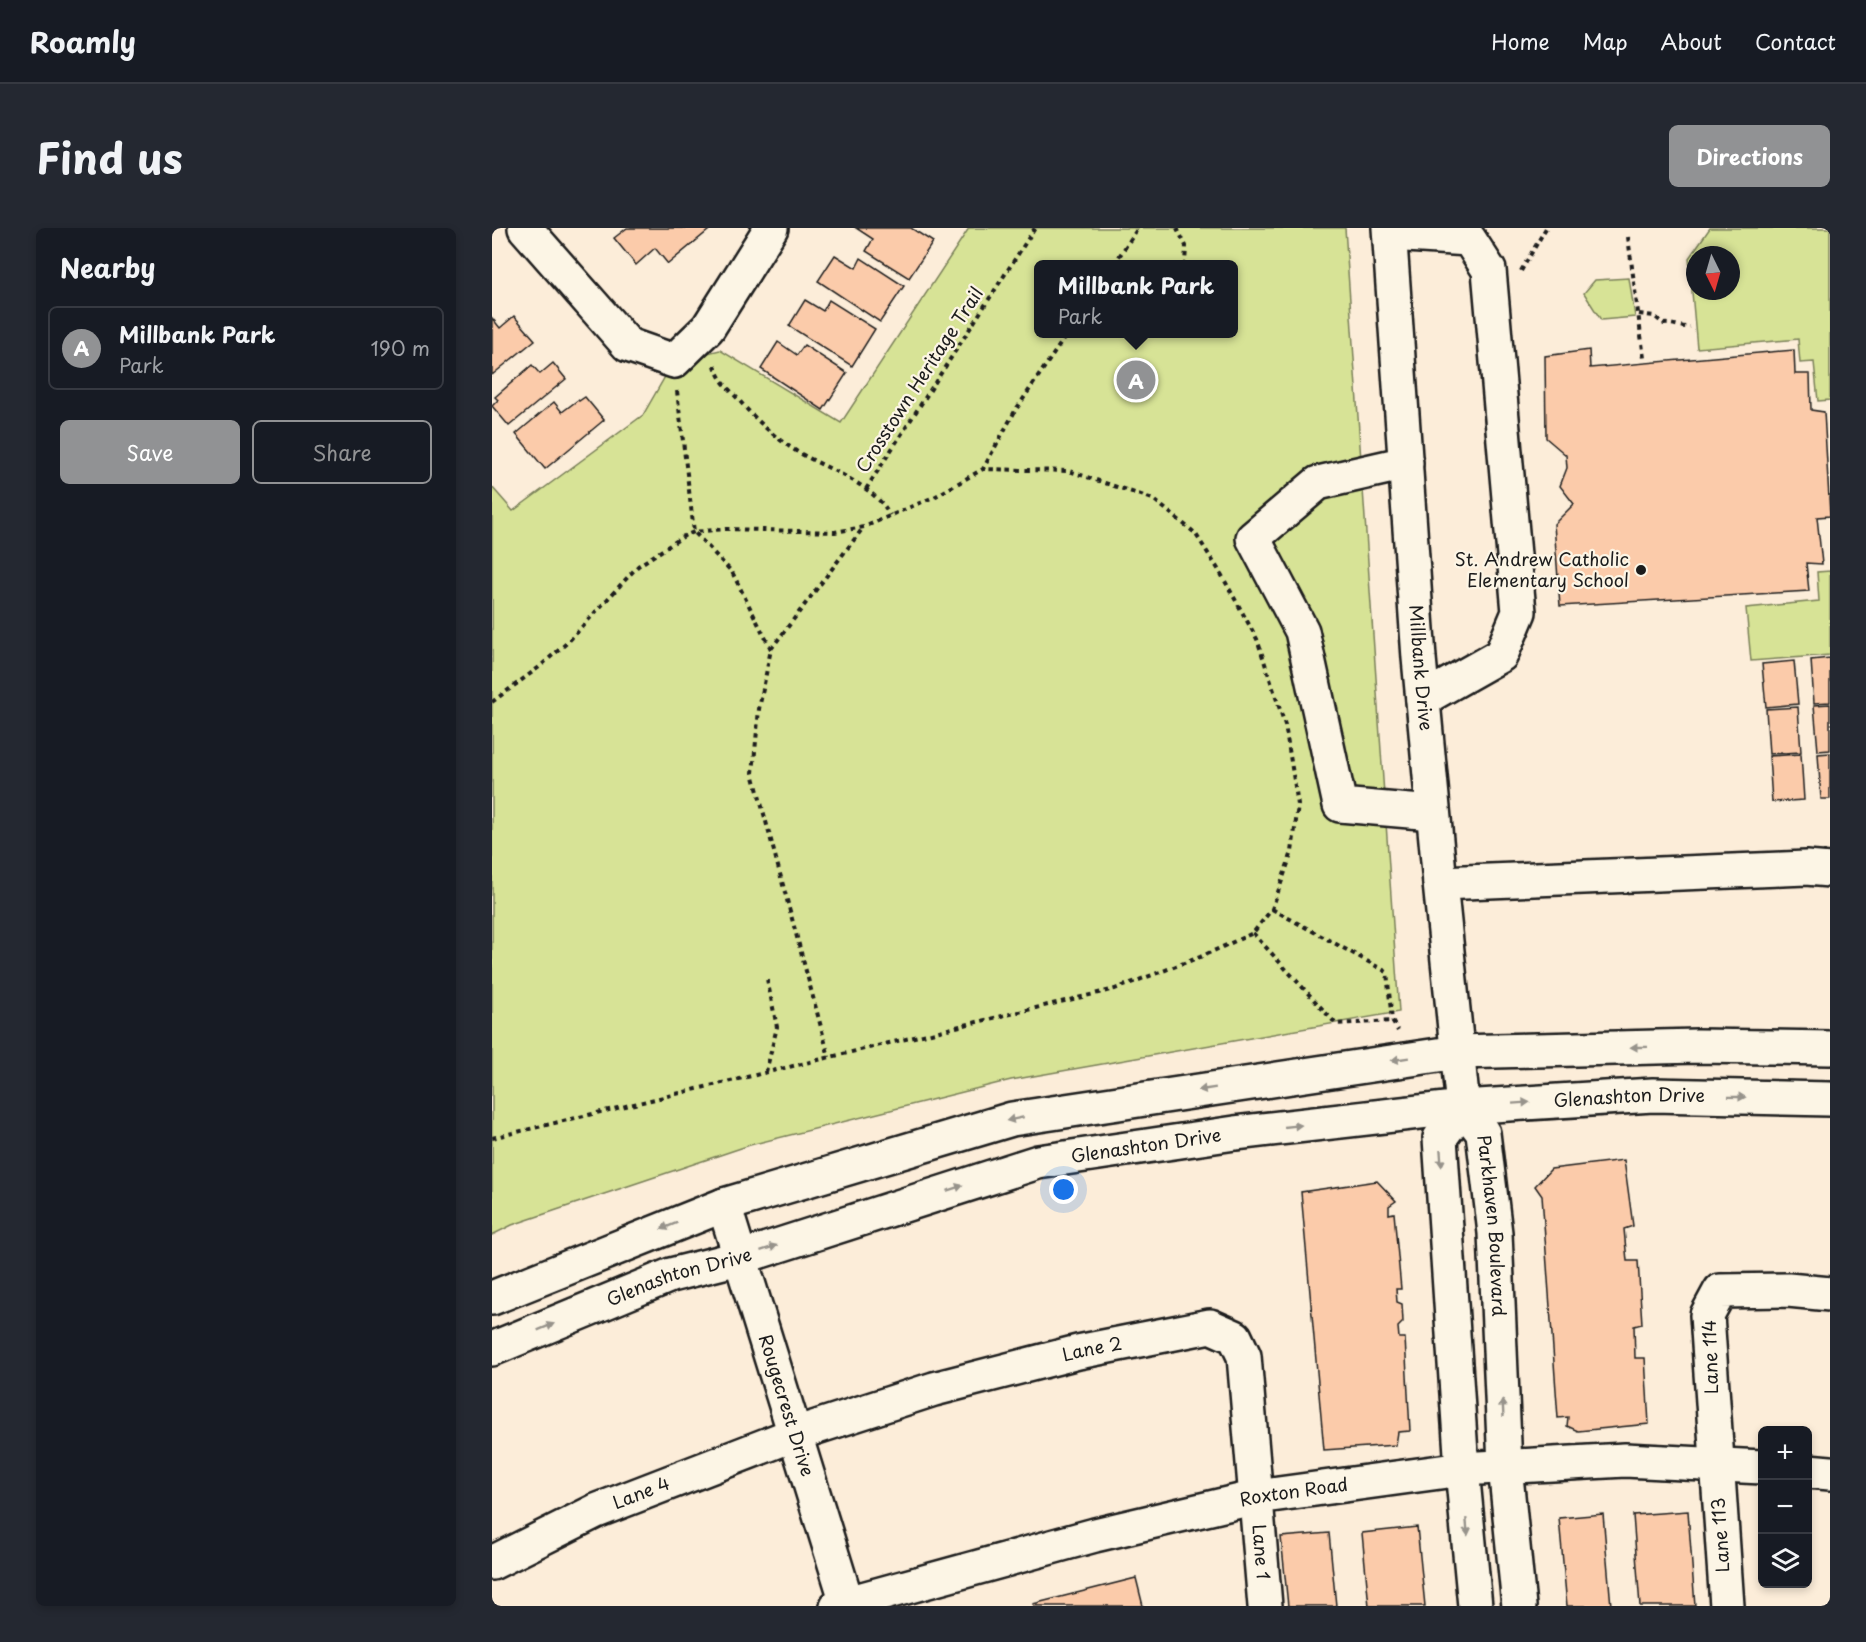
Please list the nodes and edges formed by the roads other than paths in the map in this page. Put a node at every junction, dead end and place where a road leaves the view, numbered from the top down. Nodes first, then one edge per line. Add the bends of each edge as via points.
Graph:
1 (525, 228) edge
2 (771, 228) edge
3 (1390, 231) edge
4 (1406, 463) junction
5 (1423, 699) junction
6 (1433, 813) junction
7 (1830, 870) edge
8 (1440, 883) junction
9 (1830, 1047) edge
10 (1458, 1052) junction
11 (1830, 1098) edge
12 (1463, 1107) junction
13 (724, 1204) junction
14 (739, 1258) junction
15 (1830, 1294) edge
16 (492, 1298) edge
17 (492, 1349) edge
18 (795, 1434) junction
19 (1716, 1464) junction
20 (1505, 1466) junction
21 (1758, 1467) edge
22 (1462, 1469) junction
23 (1812, 1471) edge
24 (1830, 1473) edge
25 (1257, 1497) junction
26 (492, 1563) edge
27 (844, 1605) edge
28 (1264, 1606) edge
29 (1474, 1606) edge
30 (1519, 1606) edge
31 (1727, 1606) edge

1 - 2 street via 627,345 674,361 708,328
3 - 4 street, Millbank Drive
3 - 5 street via 1469,239 1489,270 1519,612 1501,655
4 - 5 street, Millbank Drive
4 - 6 street via 1318,483 1253,538 1302,631 1340,805
5 - 6 street, Millbank Drive
6 - 8 street, Millbank Drive
7 - 8 street
8 - 10 street, Millbank Drive
9 -> 10 street
10 - 12 street, Millbank Drive
10 -> 13 street via 1012,1119
12 -> 11 street, Glenashton Drive via 1653,1095
14 -> 12 street, Glenashton Drive via 1038,1162 1235,1133
20 -> 12 street, Parkhaven Boulevard via 1495,1233 1483,1133
12 -> 22 street, Parkhaven Boulevard via 1440,1138
13 - 14 street, Rougecrest Drive
13 -> 16 street
17 -> 14 street, Glenashton Drive via 672,1275
14 - 18 street, Rougecrest Drive
15 - 19 street, Lane 114 via 1720,1291 1707,1315
18 - 25 street, Lane 2 via 934,1389 1077,1353 1210,1326 1235,1337 1244,1356
18 - 26 street, Lane 4 via 596,1511
18 - 27 street, Rougecrest Drive
19 - 20 street, Roxton Road via 1625,1460
19 - 21 street, Roxton Road
19 - 31 street, Lane 113
20 - 22 street, Roxton Road
20 - 30 street, Parkhaven Boulevard
22 - 25 street, Roxton Road
22 -> 29 street, Parkhaven Boulevard
23 - 24 street
25 - 27 street, Roxton Road via 1095,1535
25 - 28 street, Lane 1

